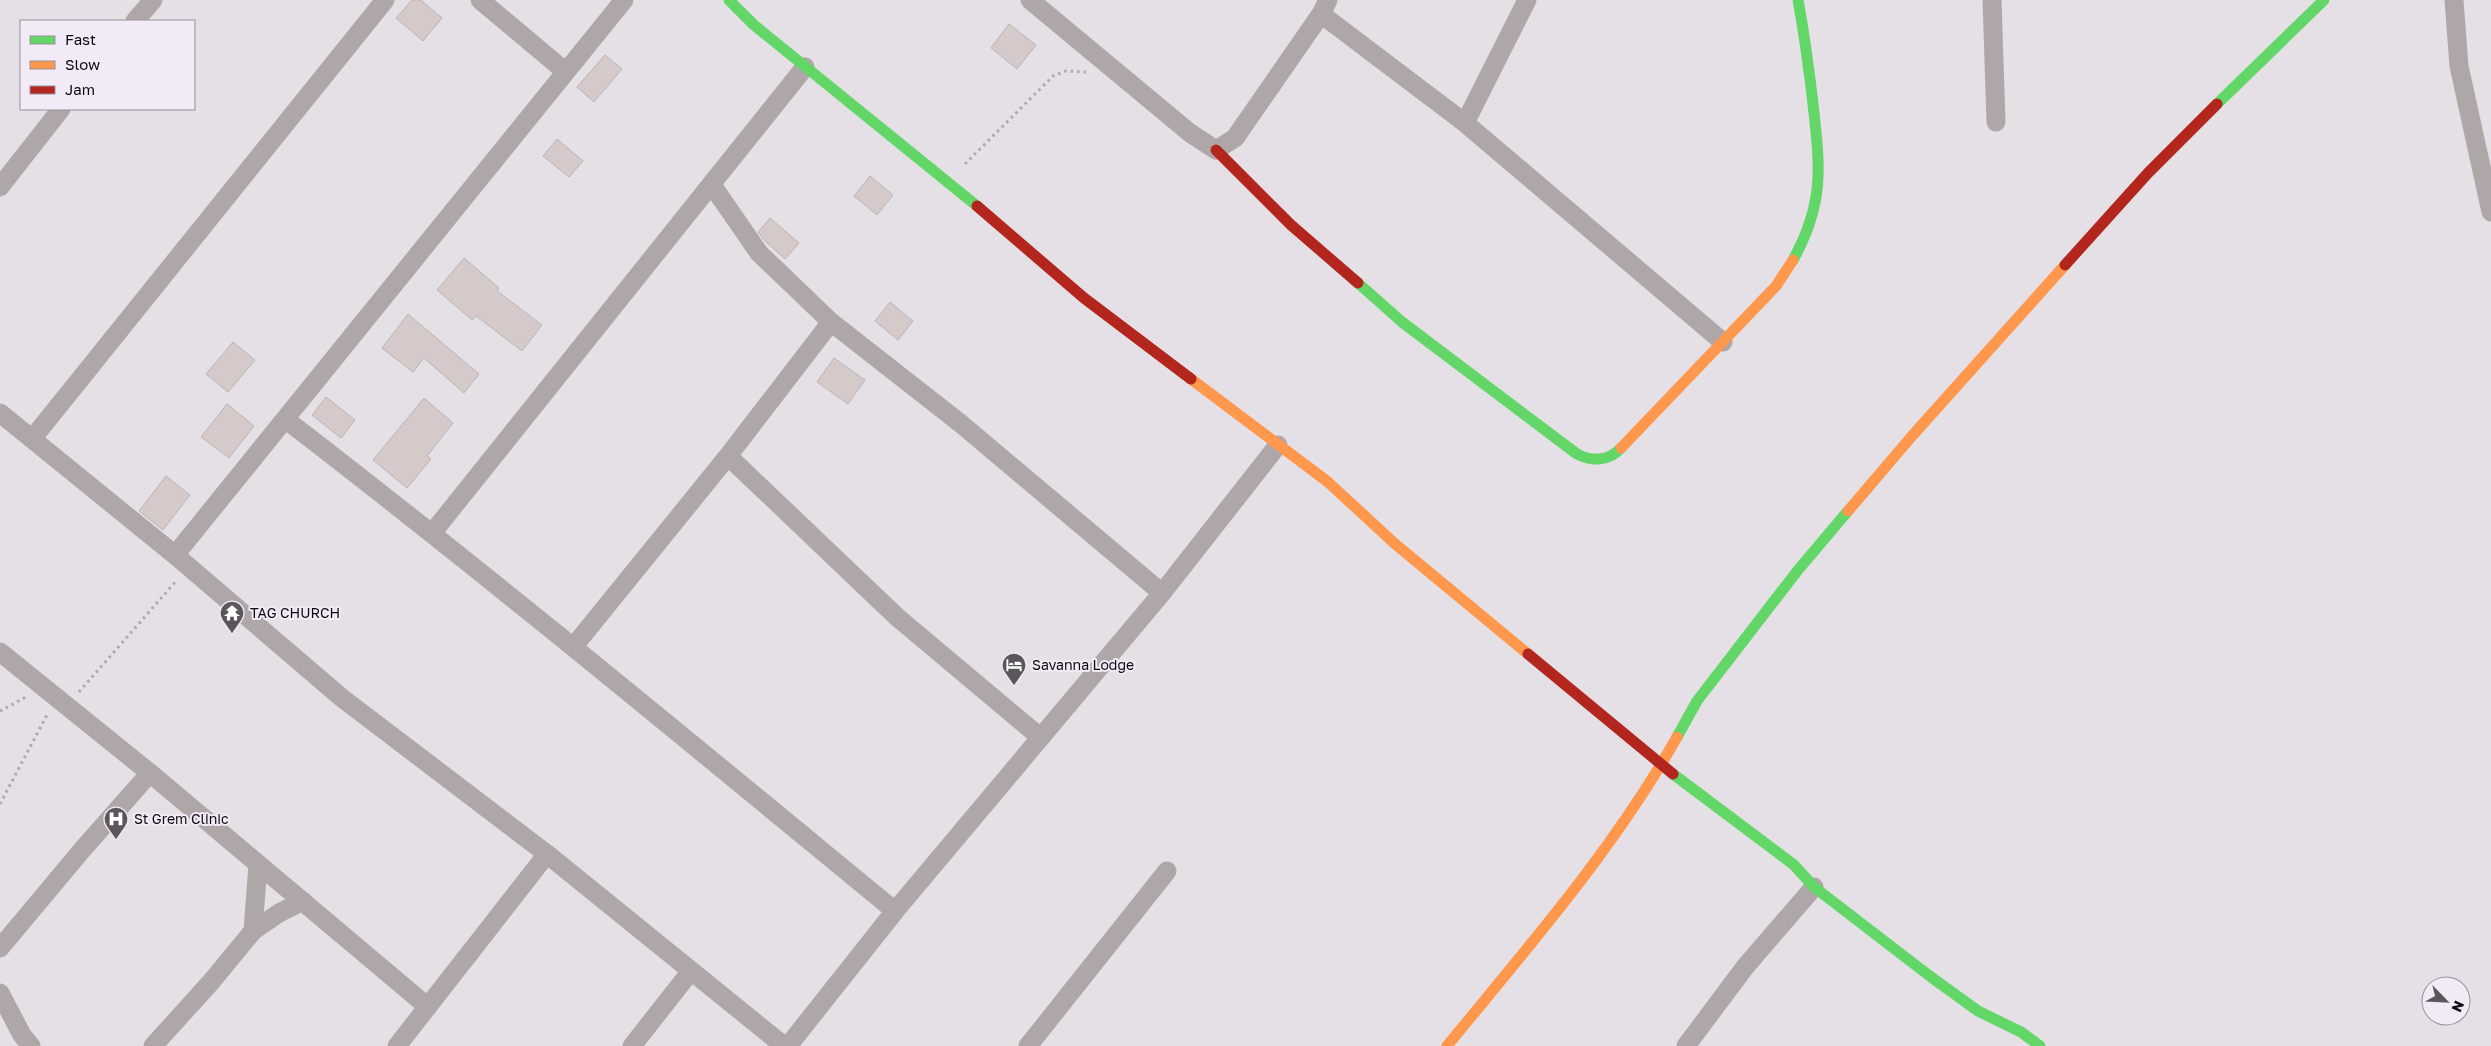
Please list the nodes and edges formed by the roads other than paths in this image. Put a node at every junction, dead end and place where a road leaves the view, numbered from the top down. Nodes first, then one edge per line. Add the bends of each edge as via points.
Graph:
1 (153, 0) edge
2 (385, 0) edge
3 (480, 0) edge
4 (624, 0) edge
5 (729, 0) edge
6 (1030, 0) edge
7 (1527, 0) edge
8 (1798, 0) edge
9 (1992, 0) edge
10 (2324, 0) edge
11 (2454, 0) edge
12 (1324, 7) edge
13 (135, 20) edge
14 (805, 66) junction
15 (566, 72) junction
16 (61, 110) edge
17 (1996, 122) dead end
18 (1464, 123) junction
19 (1216, 150) junction
20 (712, 185) junction
21 (0, 187) edge
22 (2491, 212) edge
23 (831, 322) junction
24 (1723, 342) junction
25 (0, 413) edge
26 (285, 419) junction
27 (32, 439) junction
28 (1278, 445) junction
29 (728, 456) junction
30 (433, 532) junction
31 (181, 561) junction
32 (1162, 593) junction
33 (574, 646) junction
34 (0, 652) edge
35 (1040, 737) junction
36 (1660, 765) junction
37 (150, 773) junction
38 (547, 854) junction
39 (258, 864) junction
40 (1167, 871) dead end
41 (1814, 887) junction
42 (303, 901) junction
43 (895, 912) junction
44 (253, 931) junction
45 (0, 948) edge
46 (691, 971) junction
47 (0, 992) edge
48 (428, 1006) junction
49 (31, 1046) edge
50 (153, 1046) edge
51 (397, 1046) edge
52 (632, 1046) edge
53 (786, 1046) edge
54 (1028, 1046) edge
55 (1447, 1046) edge
56 (1686, 1046) edge
57 (2040, 1046) edge

1 - 13 street
2 - 27 street
3 - 15 street
4 - 15 street
5 - 14 street
6 - 19 street via 1190,133
7 - 18 street
8 - 24 street via 1820,169 1816,210 1810,229 1788,269
9 - 17 street
10 - 36 street via 2148,173 1912,436 1798,570 1720,670 1697,701
11 - 22 street via 2459,66
12 - 18 street
12 - 19 street via 1235,138
14 - 20 street
14 - 28 street via 948,181 1084,298
15 - 26 street
16 - 21 street
18 - 24 street
19 - 24 street via 1291,225 1402,322 1563,445 1590,460 1604,460 1617,452
20 - 23 street via 759,253
20 - 30 street
23 - 29 street
23 - 32 street via 960,423
25 - 27 street
26 - 30 street
26 - 31 street
27 - 31 street
28 - 32 street
28 - 36 street via 1328,482 1394,543
29 - 33 street
29 - 35 street via 897,617
30 - 33 street
31 - 38 street via 342,698
32 - 35 street
33 - 43 street
34 - 37 street
35 - 43 street
36 - 41 street via 1794,865
36 - 55 street via 1566,900
37 - 39 street
37 - 45 street
38 - 46 street
38 - 48 street
39 - 42 street
39 - 44 street
40 - 54 street
41 - 56 street via 1745,967
41 - 57 street via 1978,1011 2021,1032
42 - 44 street
42 - 48 street
43 - 53 street
44 - 50 street
46 - 52 street
46 - 53 street
47 - 49 street
48 - 51 street

